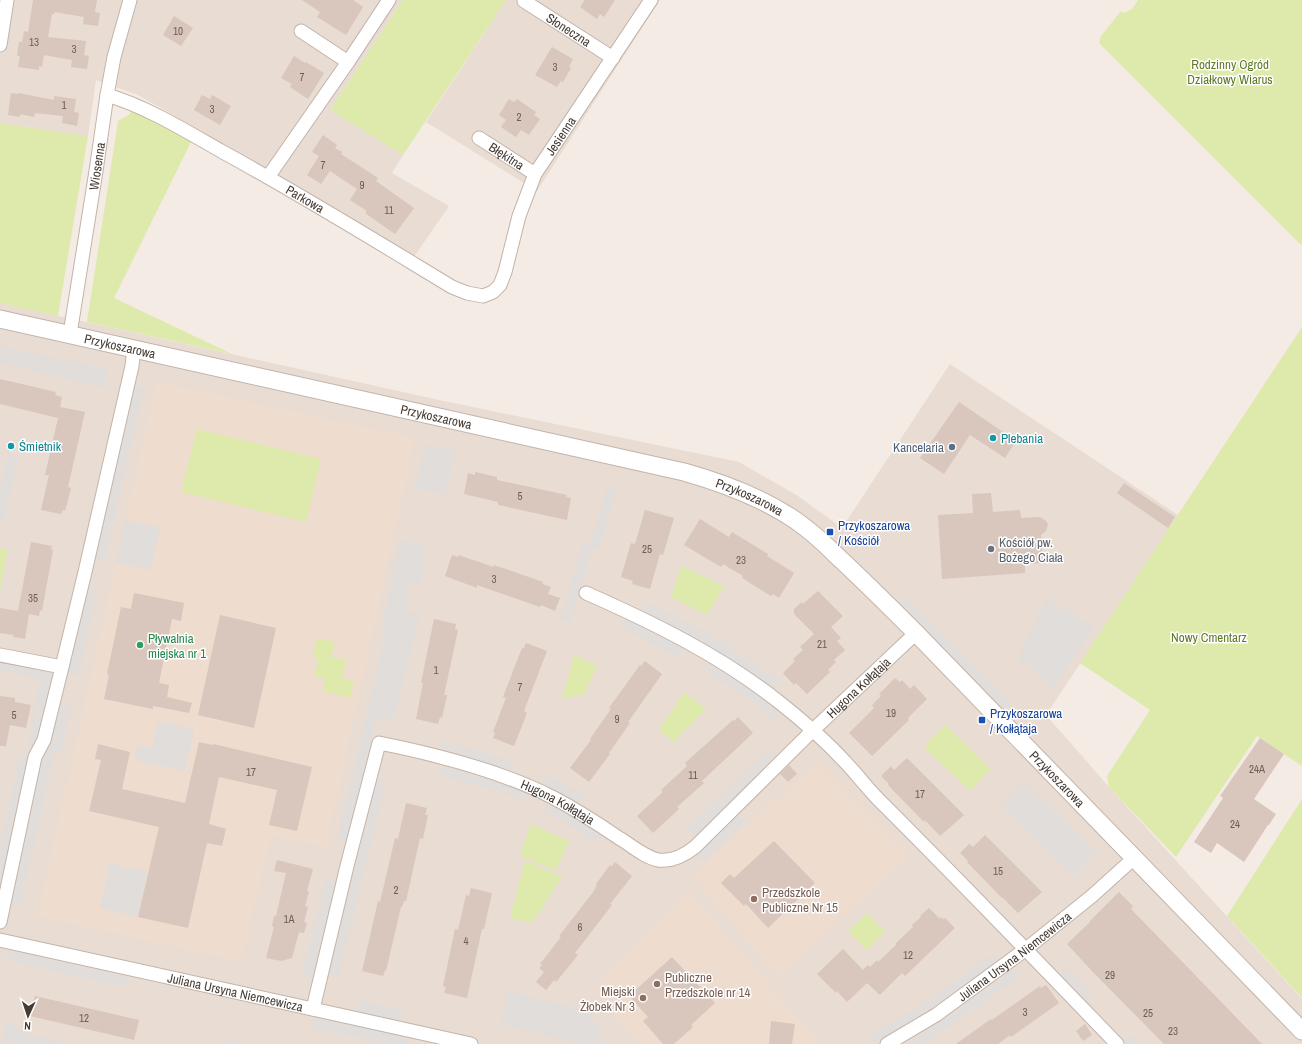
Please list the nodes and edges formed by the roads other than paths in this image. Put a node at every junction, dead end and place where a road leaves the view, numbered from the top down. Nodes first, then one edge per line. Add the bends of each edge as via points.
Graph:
1 (7, 0) edge
2 (130, 0) edge
3 (389, 0) edge
4 (652, 0) edge
5 (524, 1) edge
6 (300, 31) dead end
7 (0, 45) edge
8 (613, 58) junction
9 (348, 62) junction
10 (106, 95) junction
11 (479, 138) dead end
12 (535, 174) junction
13 (268, 176) junction
14 (500, 285) joint
15 (0, 319) edge
16 (70, 334) junction
17 (134, 348) junction
18 (586, 593) dead end
19 (916, 633) junction
20 (0, 655) edge
21 (62, 667) junction
22 (812, 731) junction
23 (1134, 858) junction
24 (0, 922) edge
25 (0, 940) edge
26 (1026, 950) junction
27 (313, 1009) junction
28 (1302, 1031) edge
29 (452, 1042) edge
30 (471, 1044) edge
31 (887, 1044) edge
32 (1117, 1044) edge

1 - 7 street
2 - 10 street, Wiosenna
3 - 9 street
4 - 8 street, Jesienna
5 - 8 street, Słoneczna
6 - 9 street
8 - 12 street, Jesienna
9 - 13 street
10 - 13 street, Parkowa via 125,100 171,123
10 - 16 street, Wiosenna
11 - 12 street, Błękitna
12 - 14 street, Jesienna via 519,216
13 - 14 street, Parkowa via 457,289 483,296
15 - 16 street, Przykoszarowa
16 - 17 street, Przykoszarowa
17 - 19 street, Przykoszarowa via 684,472 723,484 757,498 812,533
17 - 21 street via 132,366
18 - 22 street via 651,623 721,662 779,702
19 - 22 street, Hugona Kołłątaja
19 - 23 street, Przykoszarowa
20 - 21 street
21 - 24 street via 44,740 35,757
22 - 26 street
22 - 27 street, Hugona Kołłątaja via 695,847 681,856 663,860 639,851 552,797 503,776 401,747 378,743
23 - 26 street, Juliana Ursyna Niemcewicza
23 - 28 street, Przykoszarowa
25 - 27 street, Juliana Ursyna Niemcewicza
26 - 31 street, Juliana Ursyna Niemcewicza via 936,1015
26 - 32 street
27 - 29 street, Juliana Ursyna Niemcewicza
29 - 30 street, Juliana Ursyna Niemcewicza

